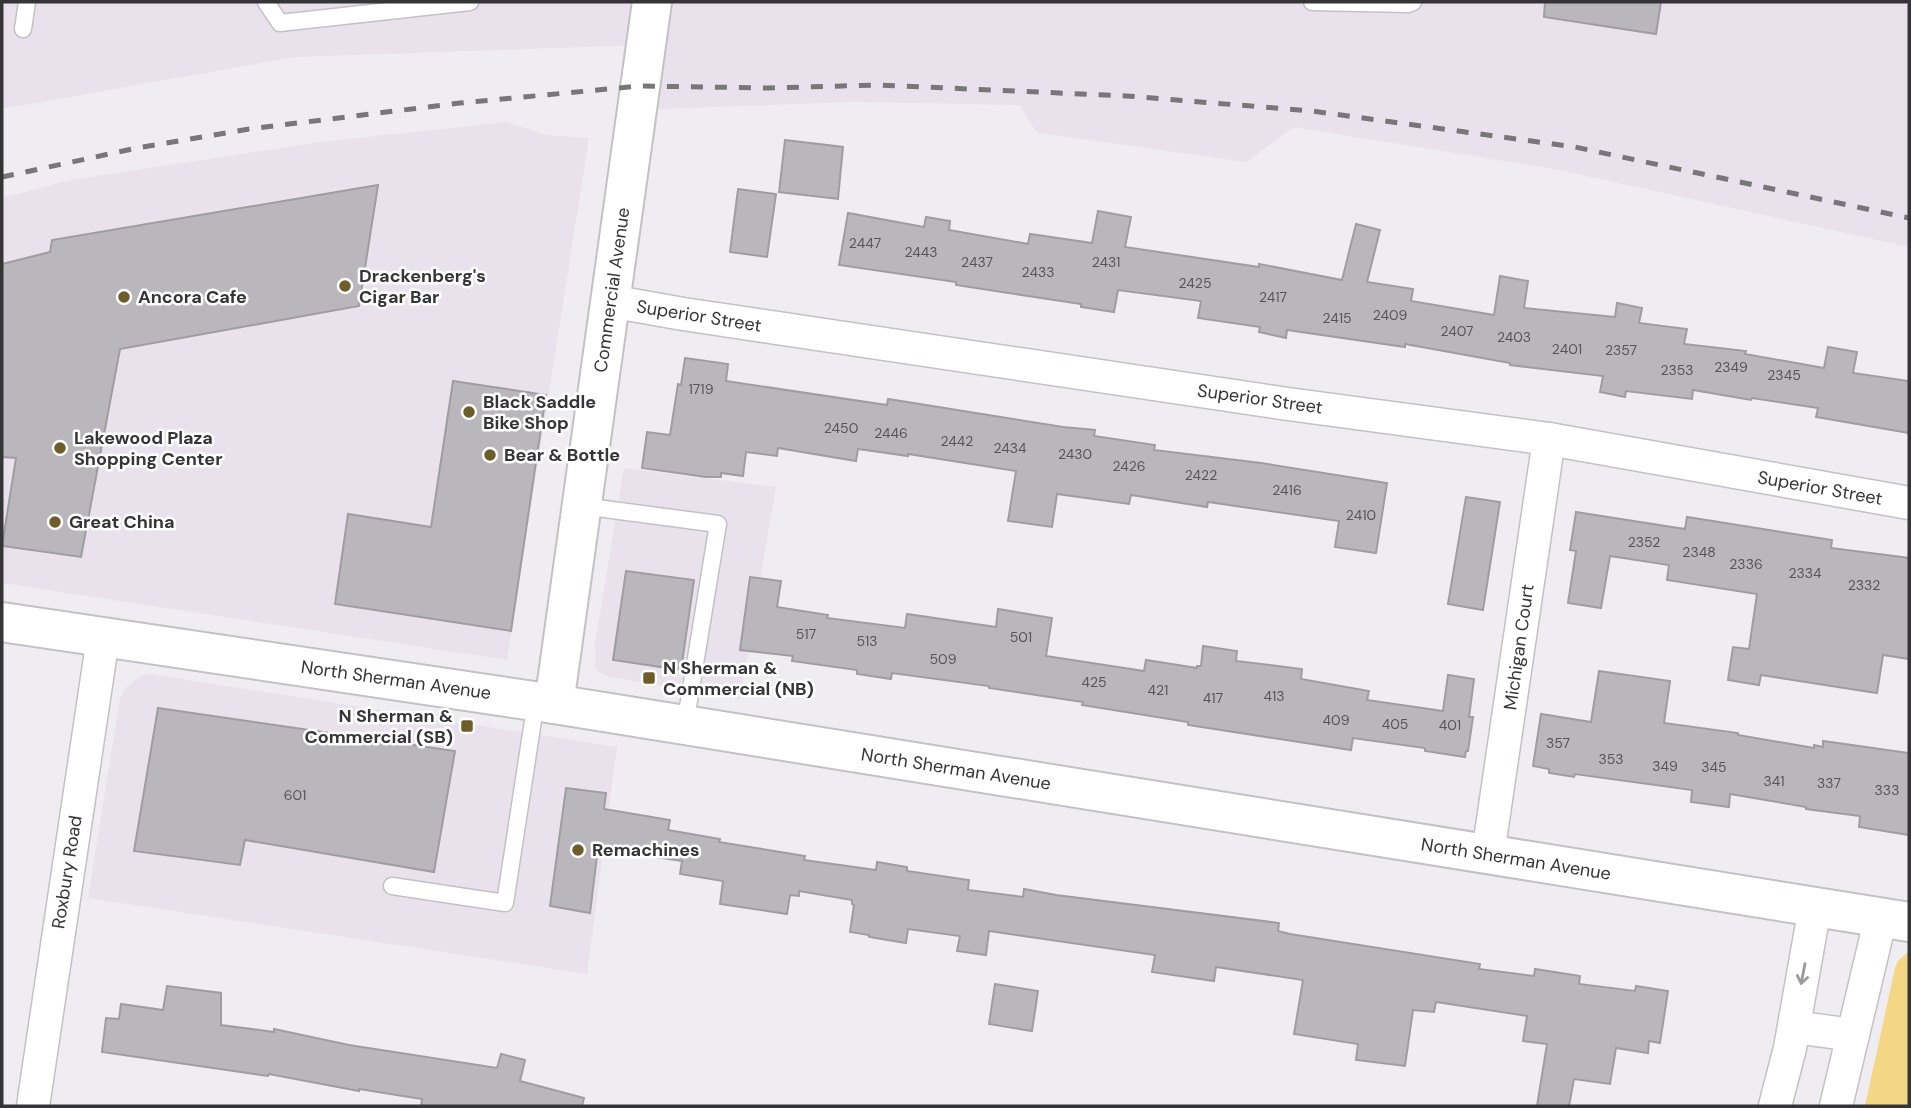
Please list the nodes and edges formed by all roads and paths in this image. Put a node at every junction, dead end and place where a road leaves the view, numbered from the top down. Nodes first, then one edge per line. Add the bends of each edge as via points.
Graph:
1 (27, 2) edge
2 (266, 2) edge
3 (470, 2) edge
4 (652, 2) edge
5 (1312, 2) edge
6 (1413, 2) edge
7 (23, 29) dead end
8 (610, 301) junction
9 (1549, 439) junction
10 (1909, 503) edge
11 (582, 506) junction
12 (2, 622) edge
13 (103, 638) junction
14 (545, 702) junction
15 (685, 725) junction
16 (1488, 854) junction
17 (392, 886) dead end
18 (1815, 907) junction
19 (1895, 920) edge
20 (1794, 1027) junction
21 (1853, 1035) junction
22 (33, 1106) edge
23 (1775, 1106) edge
24 (1836, 1106) edge

1 - 7 lane
2 - 3 lane via 280,23
4 - 8 street, Commercial Avenue
5 - 6 lane
8 - 9 street, Superior Street
8 - 11 street, Commercial Avenue
9 - 10 street, Superior Street
9 - 16 street, Michigan Court
11 - 14 street, Commercial Avenue
11 - 15 lane via 718,524
12 - 13 street, North Sherman Avenue
13 - 14 street, North Sherman Avenue
13 - 22 street, Roxbury Road
14 - 15 street, North Sherman Avenue
14 - 17 lane via 505,903
15 - 16 street, North Sherman Avenue
16 - 18 street, North Sherman Avenue
18 - 19 street, North Sherman Avenue
18 -> 20 street
19 - 21 street
20 - 21 street
20 - 23 street
21 - 24 street

